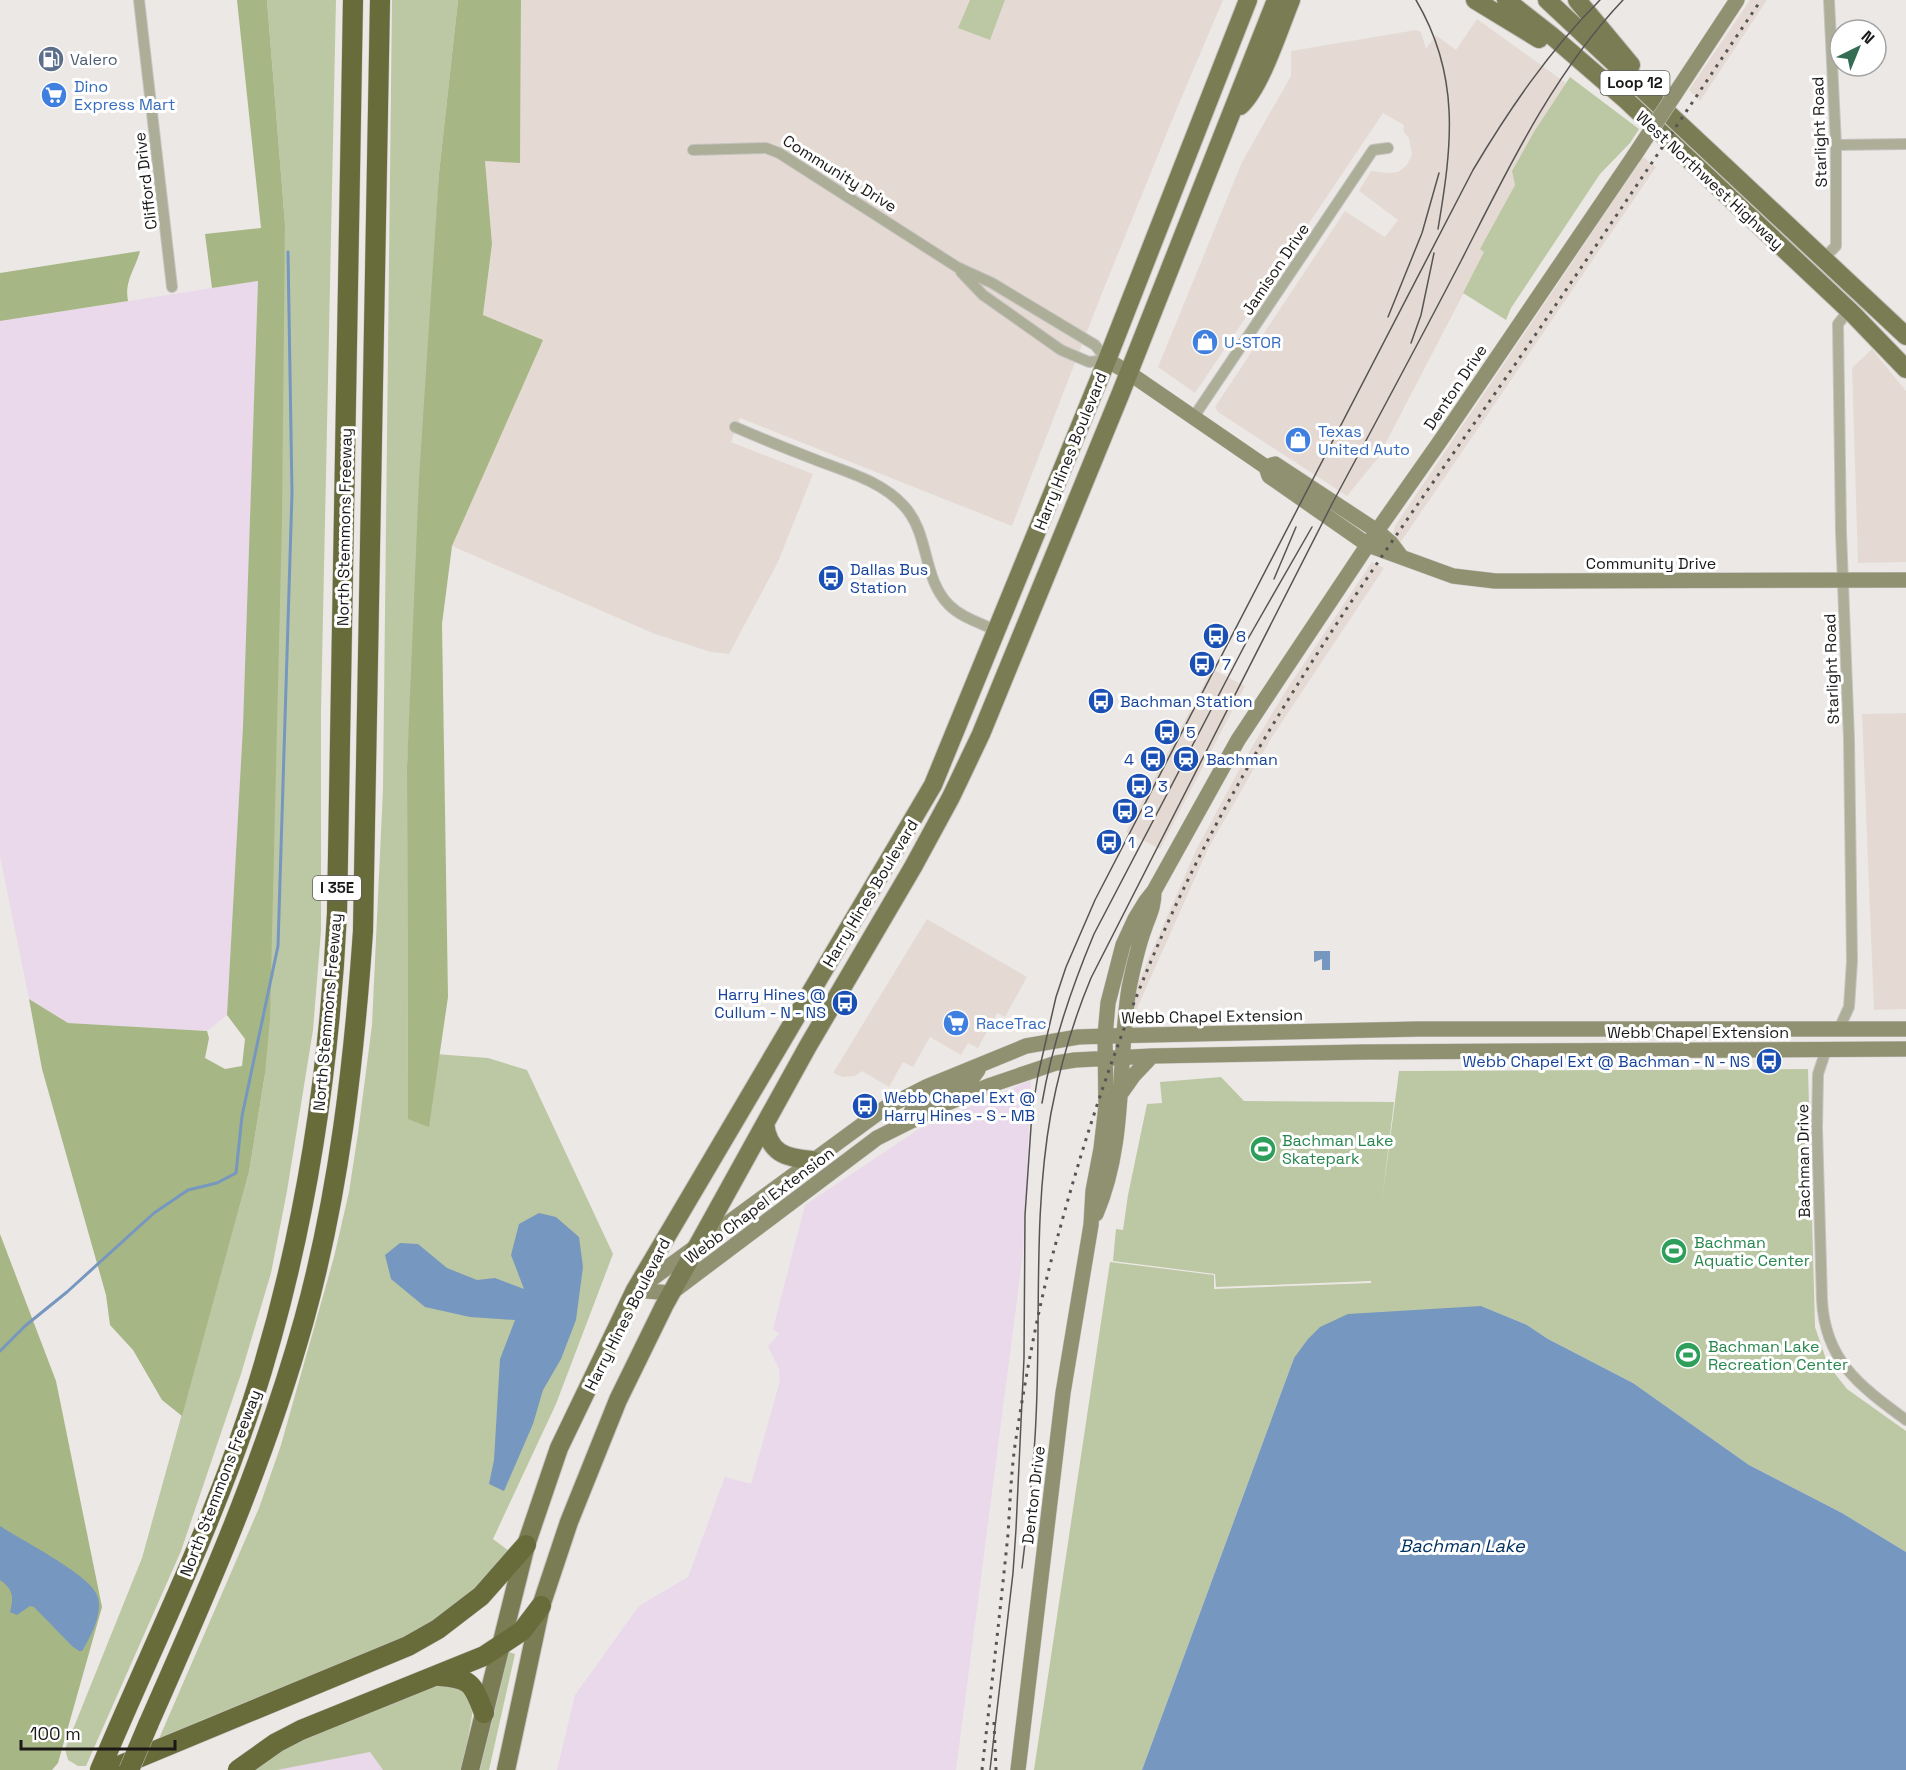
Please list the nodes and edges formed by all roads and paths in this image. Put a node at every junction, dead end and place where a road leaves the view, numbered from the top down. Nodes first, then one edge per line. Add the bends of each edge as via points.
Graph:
1 (139, 0) edge
2 (353, 0) edge
3 (380, 0) edge
4 (1248, 0) edge
5 (1276, 0) edge
6 (1291, 0) edge
7 (1475, 0) edge
8 (1506, 0) edge
9 (1547, 0) edge
10 (1577, 0) edge
11 (1737, 0) edge
12 (1829, 0) edge
13 (1215, 83) junction
14 (1239, 93) junction
15 (1626, 100) junction
16 (1230, 116) junction
17 (1906, 144) edge
18 (1836, 145) junction
19 (1388, 148) dead end
20 (693, 150) dead end
21 (1724, 165) junction
22 (1775, 242) junction
23 (1824, 258) junction
24 (957, 267) junction
25 (172, 287) dead end
26 (1851, 312) junction
27 (1906, 336) edge
28 (1906, 350) edge
29 (1107, 360) junction
30 (1906, 369) edge
31 (1129, 373) junction
32 (1193, 418) junction
33 (735, 427) dead end
34 (1266, 467) junction
35 (1377, 531) junction
36 (1368, 545) junction
37 (1400, 555) junction
38 (1842, 580) junction
39 (1906, 580) edge
40 (997, 631) junction
41 (1018, 646) junction
42 (893, 854) junction
43 (914, 867) junction
44 (1154, 891) junction
45 (1419, 1029) junction
46 (1619, 1029) junction
47 (1839, 1029) junction
48 (1906, 1029) edge
49 (1364, 1030) junction
50 (786, 1033) junction
51 (1105, 1036) junction
52 (1125, 1036) junction
53 (808, 1046) junction
54 (1906, 1049) edge
55 (1826, 1050) junction
56 (1618, 1051) junction
57 (1419, 1052) junction
58 (1288, 1054) junction
59 (1152, 1056) junction
60 (1105, 1058) junction
61 (1123, 1058) junction
62 (981, 1066) junction
63 (1122, 1092) junction
64 (914, 1120) junction
65 (765, 1124) junction
66 (812, 1160) junction
67 (1091, 1225) junction
68 (698, 1246) junction
69 (635, 1290) junction
70 (671, 1293) junction
71 (1906, 1420) edge
72 (526, 1545) junction
73 (542, 1606) junction
74 (500, 1647) junction
75 (439, 1676) junction
76 (484, 1713) junction
77 (100, 1770) edge
78 (109, 1770) edge
79 (129, 1770) edge
80 (238, 1770) edge
81 (470, 1770) edge
82 (506, 1770) edge
83 (1018, 1770) edge

1 - 25 street, Clifford Drive
2 - 77 highway, North Stemmons Freeway / I 35E via 337,913 324,1082 282,1299 250,1407 212,1510
3 - 79 highway, North Stemmons Freeway / I 35E, bridge via 363,931 348,1098 318,1263 275,1414 229,1540
4 - 13 main road, Harry Hines Boulevard
5 - 14 main road, Harry Hines Boulevard
6 - 16 main road via 1257,84
7 - 15 main road via 1530,33 1593,83
8 - 15 main road, West Northwest Highway / Loop 12
9 - 21 main road, West Northwest Highway / Loop 12
10 - 21 main road via 1618,52
11 - 35 main road, Denton Drive, bridge
12 - 18 street, Starlight Road
13 - 14 main road
13 - 29 main road, Harry Hines Boulevard
14 - 16 main road, Harry Hines Boulevard
15 - 22 main road, West Northwest Highway / Loop 12
16 - 31 main road, Harry Hines Boulevard
17 - 18 street
18 - 23 street, Starlight Road via 1836,246
19 - 32 street, Jamison Drive via 1373,150
20 - 24 street, Community Drive via 766,148 779,153
21 - 23 main road, West Northwest Highway / Loop 12
22 - 23 main road via 1788,242 1811,263
22 - 26 main road, West Northwest Highway / Loop 12
23 - 27 main road, West Northwest Highway / Loop 12
24 - 29 street, Community Drive via 992,283 1095,345
24 - 29 street, Community Drive via 983,295 1061,350 1089,362
26 - 28 main road via 1876,322
26 - 30 main road, West Northwest Highway / Loop 12
26 - 38 street, Starlight Road via 1838,324
29 - 31 main road, Community Drive
29 - 40 main road, Harry Hines Boulevard
31 - 32 main road, Community Drive
31 - 41 main road, Harry Hines Boulevard
32 - 34 main road, Community Drive
33 - 40 street via 865,479 893,496 920,530 941,596 961,614
34 - 35 main road, Community Drive via 1275,464
34 - 36 main road, Community Drive via 1269,476
35 - 36 main road, Denton Drive
35 - 37 main road, Community Drive
36 - 37 main road, Community Drive
36 - 44 main road, Denton Drive via 1238,740
37 - 38 main road, Community Drive via 1431,570 1480,580
38 - 39 main road, Community Drive
38 - 47 street, Starlight Road via 1852,961 1849,1007
40 - 41 main road
40 - 42 main road, Harry Hines Boulevard via 933,785
41 - 43 main road, Harry Hines Boulevard via 981,734
42 - 43 main road
42 - 50 main road, Harry Hines Boulevard
43 - 53 main road, Harry Hines Boulevard
44 - 51 main road, Denton Drive via 1123,945 1107,1003
44 - 52 main road, Denton Drive via 1154,905 1133,970
45 - 46 main road, Webb Chapel Extension
45 - 49 main road, Webb Chapel Extension
45 - 57 main road
46 - 47 main road, Webb Chapel Extension
46 - 56 main road
47 - 48 main road, Webb Chapel Extension
47 - 55 main road
49 - 52 main road, Webb Chapel Extension
49 - 58 main road via 1341,1042 1296,1044
50 - 53 main road
50 - 69 main road, Harry Hines Boulevard
51 - 52 main road, Webb Chapel Extension
51 - 60 main road, Denton Drive
51 - 62 main road, Webb Chapel Extension via 1026,1046
52 - 61 main road, Denton Drive
53 - 65 main road, Harry Hines Boulevard
54 - 55 main road, Webb Chapel Extension
55 - 56 main road, Webb Chapel Extension
55 - 71 street, Bachman Drive via 1818,1074 1816,1128 1825,1325 1838,1358 1851,1376
56 - 57 main road, Webb Chapel Extension
57 - 58 main road, Webb Chapel Extension
58 - 59 main road, Webb Chapel Extension
59 - 61 main road, Webb Chapel Extension
59 - 63 main road
60 - 61 main road, Webb Chapel Extension
60 - 64 main road, Webb Chapel Extension via 1075,1060 1034,1070 954,1100
60 - 67 main road, Denton Drive via 1106,1106
61 - 63 main road, Denton Drive
62 - 64 main road via 970,1081 913,1107 910,1113
62 - 66 main road, Webb Chapel Extension via 885,1108
63 - 67 main road, Denton Drive via 1104,1194
64 - 70 main road, Webb Chapel Extension via 877,1138
65 - 66 main road via 771,1144 782,1155
65 - 68 main road, Harry Hines Boulevard
66 - 68 main road, Webb Chapel Extension
67 - 83 main road, Denton Drive via 1063,1393
68 - 69 main road, Webb Chapel Extension
68 - 70 main road, Harry Hines Boulevard
69 - 70 main road
69 - 72 main road, Harry Hines Boulevard via 560,1448
70 - 73 main road, Harry Hines Boulevard via 592,1462
72 - 74 main road, Harry Hines Boulevard
72 - 78 highway via 481,1596 408,1646
73 - 74 highway via 522,1631
73 - 82 main road, Harry Hines Boulevard
74 - 75 highway
74 - 76 main road, Harry Hines Boulevard
75 - 76 highway via 459,1677 469,1683
75 - 80 highway via 301,1730
76 - 81 main road, Harry Hines Boulevard

